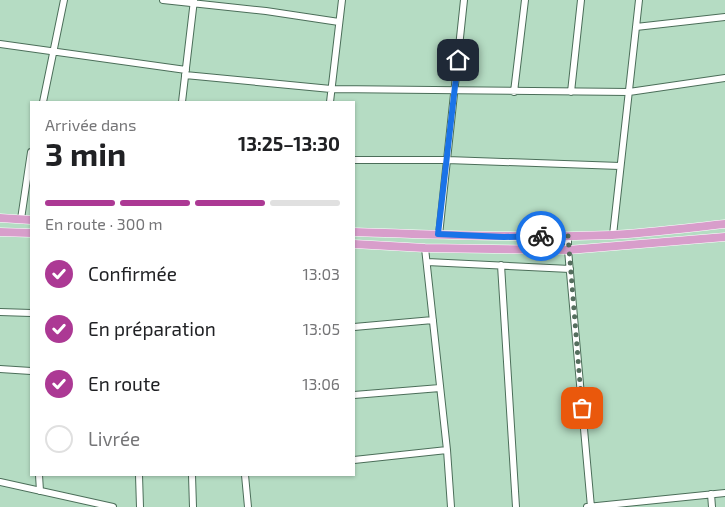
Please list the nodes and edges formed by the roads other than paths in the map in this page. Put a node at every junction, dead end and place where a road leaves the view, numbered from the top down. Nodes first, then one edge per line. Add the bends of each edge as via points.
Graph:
1 (64, 0) edge
2 (162, 0) edge
3 (342, 0) edge
4 (464, 0) edge
5 (525, 0) edge
6 (581, 0) edge
7 (639, 0) edge
8 (194, 2) edge
9 (725, 17) edge
10 (339, 22) junction
11 (636, 26) junction
12 (0, 44) edge
13 (54, 52) junction
14 (186, 73) junction
15 (725, 78) edge
16 (331, 89) junction
17 (454, 91) junction
18 (514, 92) junction
19 (571, 92) junction
20 (629, 92) junction
21 (43, 101) edge
22 (182, 101) edge
23 (330, 101) edge
24 (30, 160) edge
25 (355, 160) edge
26 (447, 160) junction
27 (620, 166) junction
28 (0, 218) edge
29 (21, 219) junction
30 (30, 220) edge
31 (725, 224) edge
32 (0, 232) edge
33 (355, 232) edge
34 (30, 233) edge
35 (438, 234) junction
36 (614, 234) junction
37 (568, 236) junction
38 (725, 237) edge
39 (355, 244) edge
40 (425, 248) junction
41 (568, 250) junction
42 (427, 262) junction
43 (501, 265) junction
44 (570, 269) junction
45 (0, 312) edge
46 (30, 313) edge
47 (433, 320) junction
48 (355, 327) edge
49 (0, 369) edge
50 (30, 371) edge
51 (440, 388) junction
52 (355, 395) edge
53 (447, 450) junction
54 (355, 460) edge
55 (39, 476) edge
56 (139, 476) edge
57 (192, 476) edge
58 (245, 476) edge
59 (0, 482) edge
60 (40, 491) junction
61 (725, 493) edge
62 (711, 494) junction
63 (113, 507) edge
64 (140, 507) edge
65 (193, 507) edge
66 (248, 507) edge
67 (450, 507) edge
68 (516, 507) edge
69 (587, 507) edge
70 (591, 507) edge
71 (712, 507) edge

1 - 13 street
2 - 8 street
3 - 10 street
4 - 17 street
5 - 18 street
6 - 19 street
7 - 11 street
8 - 10 street
8 - 14 street
9 - 11 street
10 - 16 street
11 - 20 street
12 - 13 street
13 - 14 street
13 - 21 street
14 - 16 street
14 - 22 street
15 - 20 street
16 - 17 street
16 - 23 street
17 - 18 street
17 - 26 street
18 - 19 street
19 - 20 street
20 - 27 street
24 - 29 street
25 - 26 street
26 - 27 street
26 - 35 street
27 - 36 street
28 - 29 main road
29 - 30 main road
31 - 36 main road
32 - 34 main road
33 - 35 main road
35 - 37 main road
36 - 37 main road
37 - 41 street
38 - 41 main road
39 - 40 main road
40 - 41 main road
40 - 42 street
41 - 44 street
42 - 43 street
42 - 47 street
43 - 44 street
43 - 68 street
44 - 70 street
45 - 46 street
47 - 48 street
47 - 51 street
49 - 50 street
51 - 52 street
51 - 53 street
53 - 54 street
53 - 67 street
55 - 60 street
56 - 64 street
57 - 65 street
58 - 66 street
59 - 60 street
60 - 63 street
61 - 62 street
62 - 70 street
62 - 71 street
69 - 70 street

